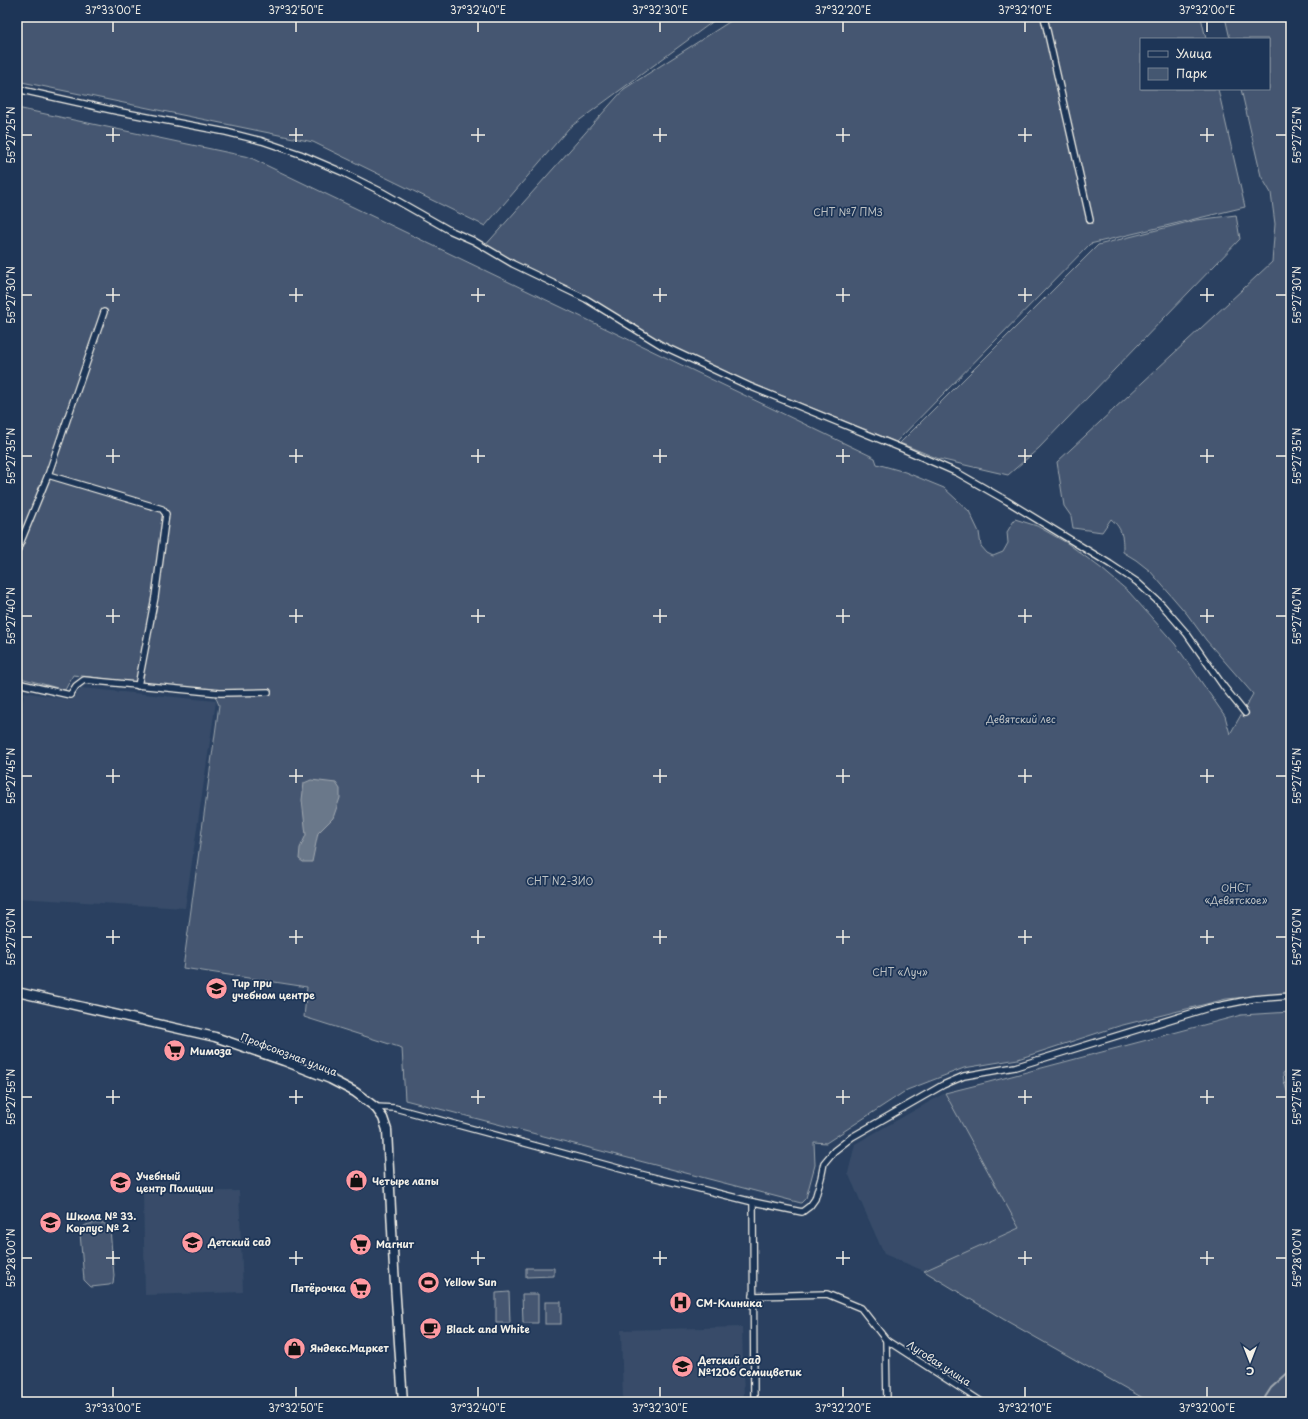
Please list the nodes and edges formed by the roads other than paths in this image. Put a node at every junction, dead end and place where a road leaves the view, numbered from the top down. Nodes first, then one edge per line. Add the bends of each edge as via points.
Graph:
1 (1044, 17) edge
2 (17, 89) edge
3 (1090, 220) dead end
4 (104, 312) dead end
5 (48, 475) junction
6 (17, 551) edge
7 (17, 683) edge
8 (138, 686) junction
9 (268, 692) dead end
10 (1245, 712) dead end
11 (17, 992) edge
12 (1291, 996) edge
13 (375, 1107) junction
14 (753, 1202) junction
15 (753, 1296) junction
16 (886, 1340) junction
17 (403, 1402) edge
18 (754, 1402) edge
19 (887, 1402) edge
20 (982, 1402) edge

1 - 3 street
2 - 10 street via 226,132 262,141 307,157 382,192 448,230 474,240 513,264 586,298 668,348 749,386 958,473 1137,582 1162,605 1187,634
4 - 5 street
5 - 6 street
5 - 8 street via 162,509 166,514 155,597
7 - 8 street via 70,695 84,680
8 - 9 street via 220,693
11 - 13 main road, Профсоюзная улица via 215,1037 330,1079 355,1092
12 - 14 street via 1253,999 1208,1008 1015,1067 964,1076 926,1094 852,1137 834,1151 824,1163 815,1199 802,1212
13 - 14 street via 408,1111
13 - 17 main road, Профсоюзная улица via 383,1118 387,1130
14 - 15 street
15 - 16 street, Луговая улица via 827,1294 861,1308
15 - 18 street
16 - 19 street
16 - 20 street, Луговая улица

